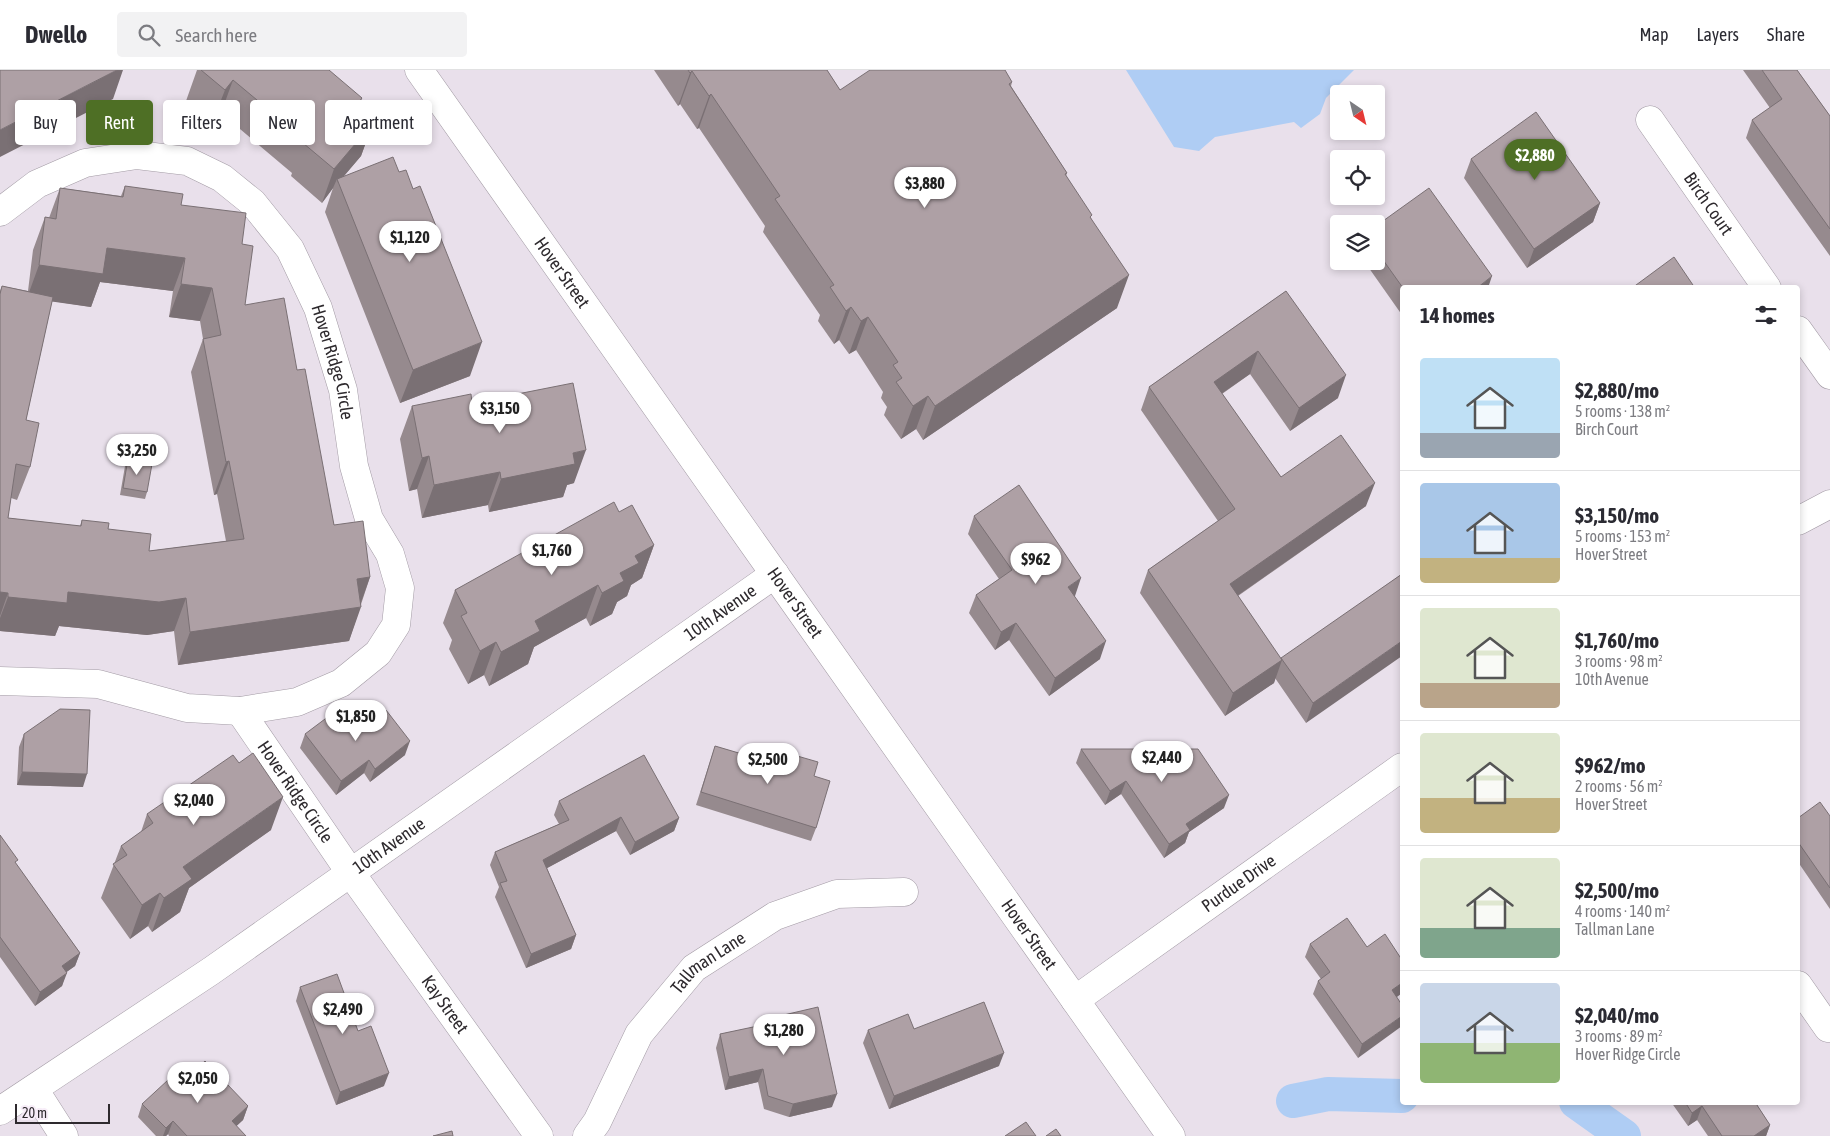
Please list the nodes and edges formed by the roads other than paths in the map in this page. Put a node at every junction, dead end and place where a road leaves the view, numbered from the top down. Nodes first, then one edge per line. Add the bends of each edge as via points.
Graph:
1 (419, 70) edge
2 (1650, 120) dead end
3 (0, 212) edge
4 (1765, 285) edge
5 (1800, 333) edge
6 (1830, 375) edge
7 (1830, 504) edge
8 (1800, 520) edge
9 (775, 574) junction
10 (0, 681) edge
11 (240, 711) junction
12 (1400, 769) edge
13 (350, 872) junction
14 (904, 892) dead end
15 (1800, 988) edge
16 (1075, 1000) junction
17 (1828, 1028) dead end
18 (34, 1089) junction
19 (0, 1111) edge
20 (64, 1136) edge
21 (539, 1136) edge
22 (586, 1136) edge
23 (1171, 1136) edge

1 - 9 street, Hover Street
2 - 4 street, Birch Court
3 - 11 street, Hover Ridge Circle via 37,184 85,163 137,154 187,161 222,178 253,202 290,248 318,308 343,390 354,466 370,519 390,554 400,588 398,607 396,625 378,653 341,683 297,702
5 - 6 street
7 - 8 street
9 - 13 street, 10th Avenue
9 - 16 street, Hover Street
10 - 11 street, Hover Ridge Circle via 98,684 187,708
11 - 13 street, Hover Ridge Circle
12 - 16 street, Purdue Drive
13 - 18 street, 10th Avenue via 211,971
13 - 21 street, Kay Street
14 - 22 street, Tallman Lane via 837,894 774,916 694,968 639,1034 597,1122
15 - 17 street
16 - 23 street, Hover Street
18 - 19 street, 10th Avenue
18 - 20 street

